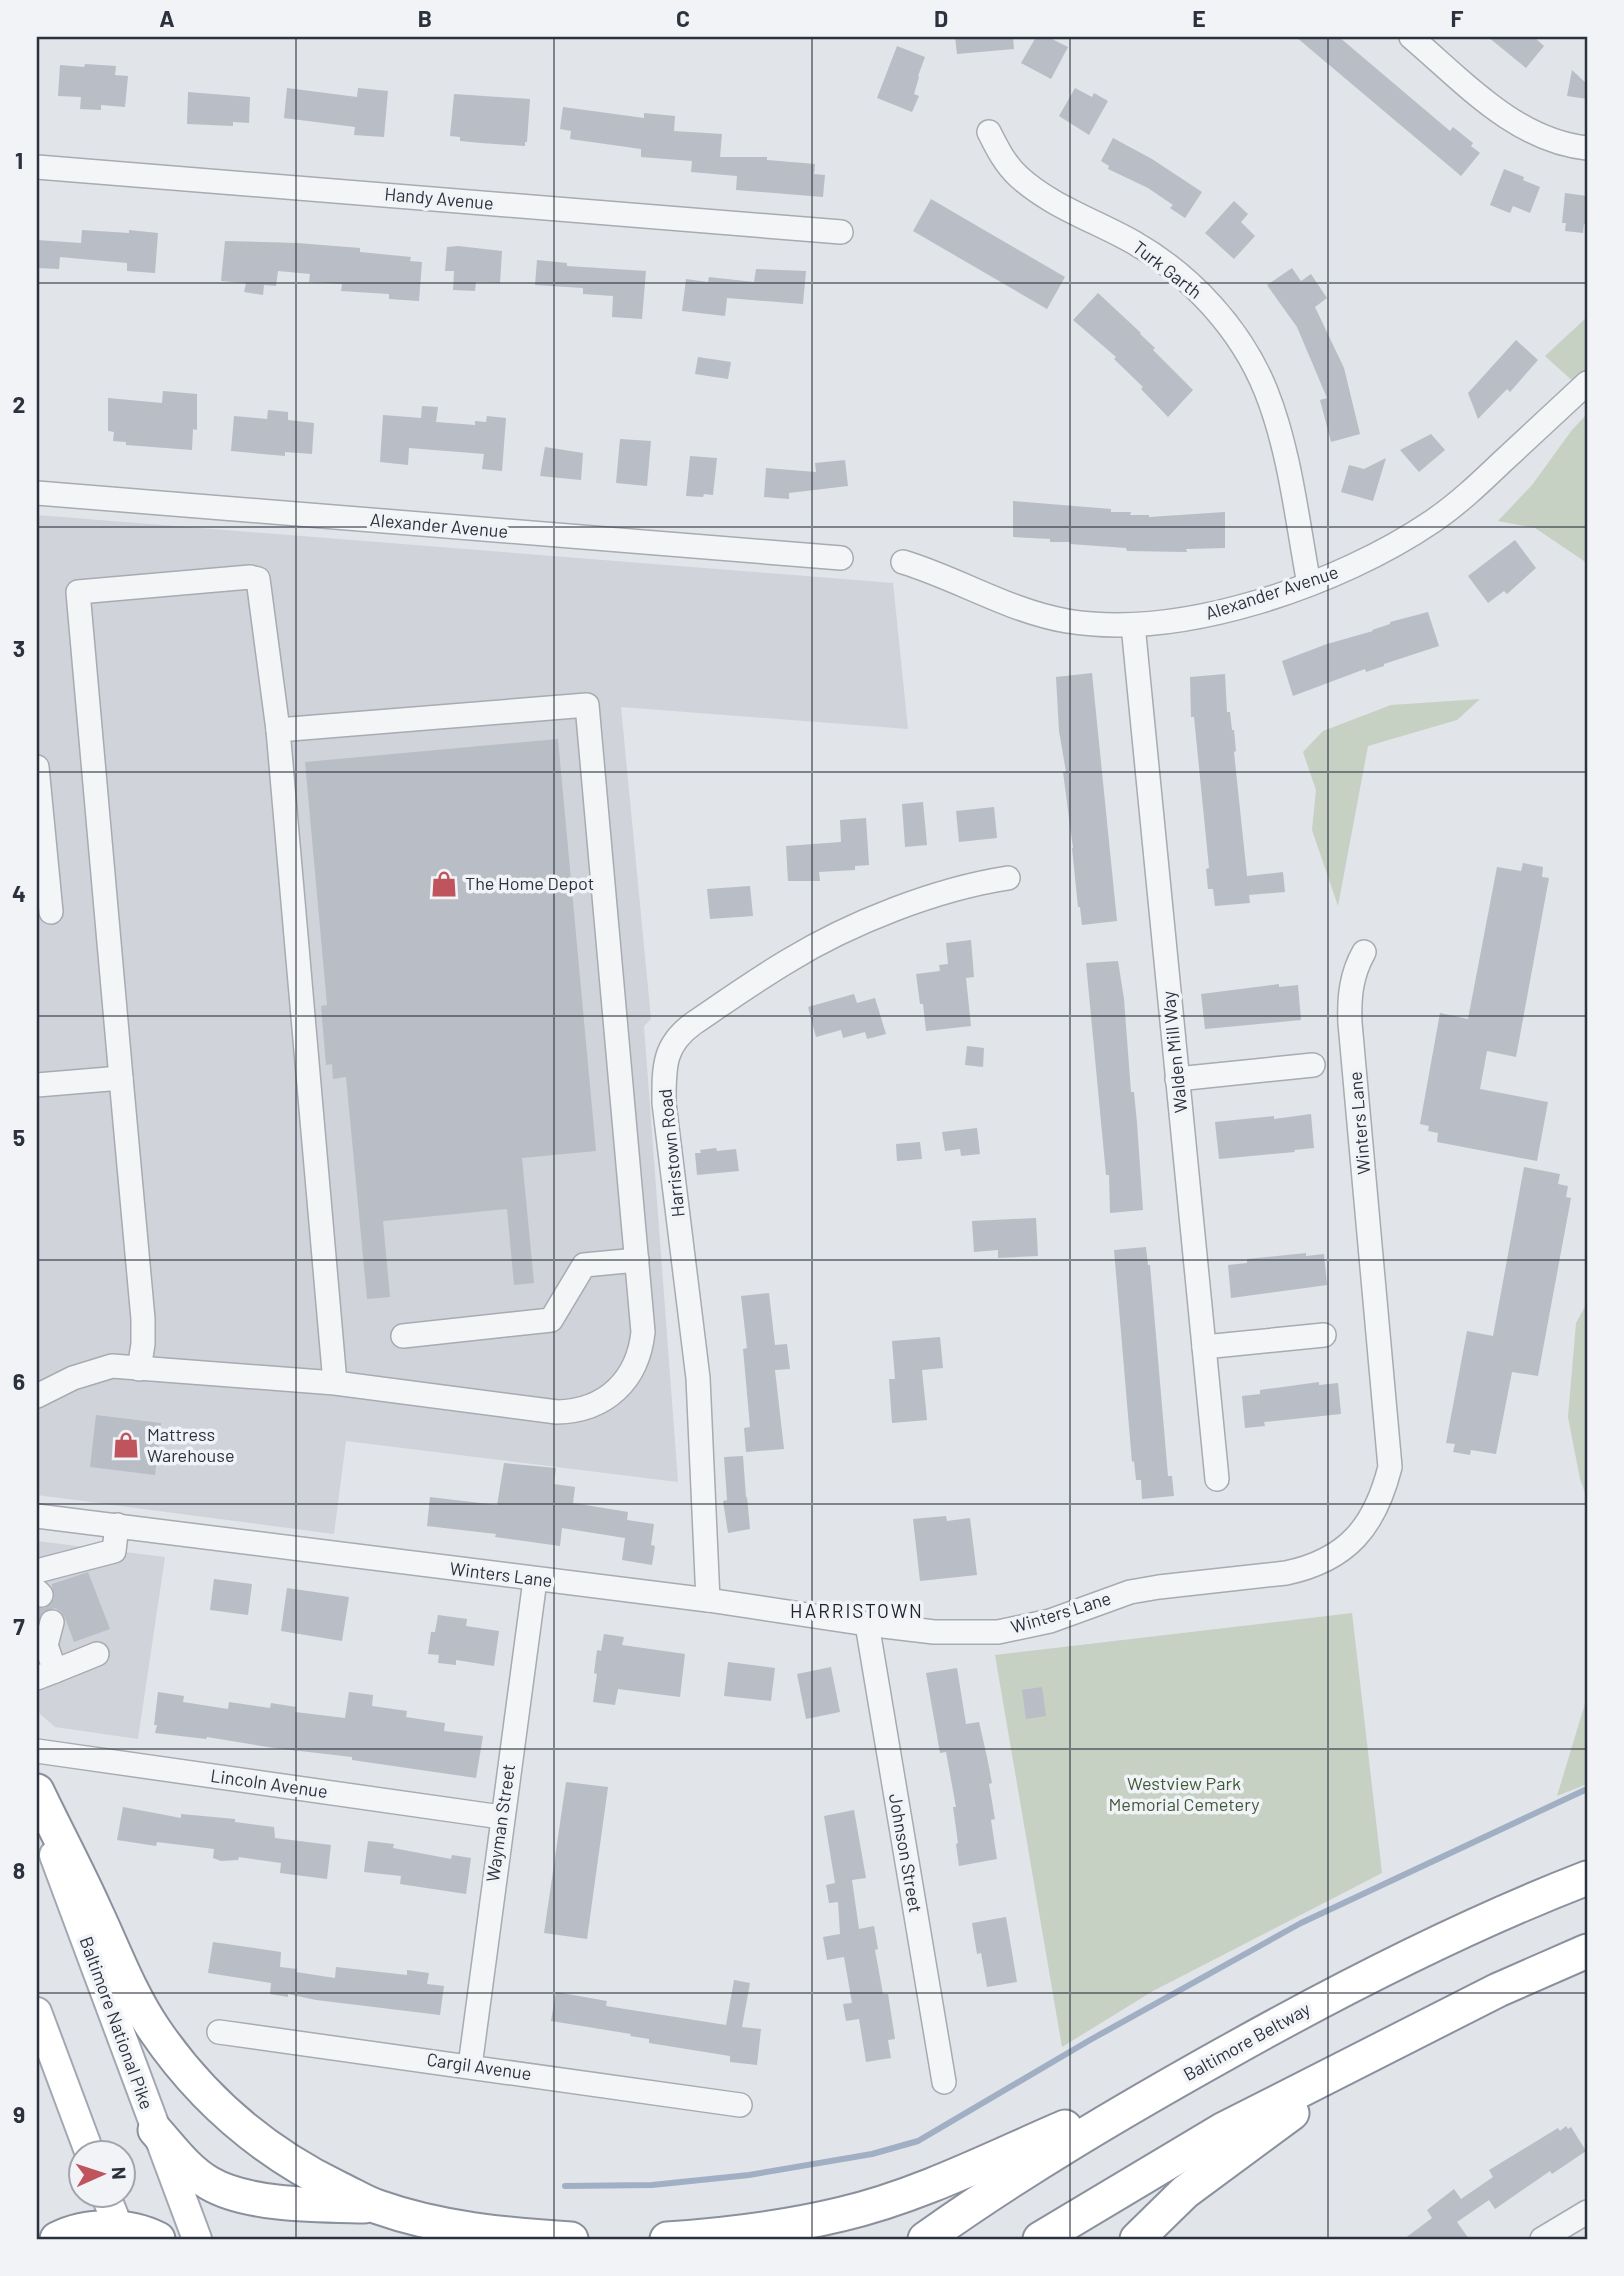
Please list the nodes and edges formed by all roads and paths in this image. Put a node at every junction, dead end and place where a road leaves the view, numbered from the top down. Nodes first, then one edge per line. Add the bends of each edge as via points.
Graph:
1 (1411, 37) edge
2 (989, 132) dead end
3 (1587, 148) edge
4 (37, 167) edge
5 (841, 232) dead end
6 (1587, 383) edge
7 (37, 493) edge
8 (841, 558) dead end
9 (903, 562) dead end
10 (1309, 584) junction
11 (1133, 625) junction
12 (278, 730) junction
13 (37, 767) edge
14 (1008, 878) dead end
15 (51, 912) dead end
16 (1364, 952) dead end
17 (1313, 1065) dead end
18 (121, 1078) junction
19 (1177, 1079) junction
20 (37, 1085) edge
21 (637, 1260) junction
22 (1324, 1335) dead end
23 (403, 1336) dead end
24 (1204, 1347) junction
25 (139, 1369) junction
26 (335, 1383) junction
27 (37, 1396) edge
28 (1217, 1479) dead end
29 (37, 1516) edge
30 (117, 1525) junction
31 (37, 1571) edge
32 (535, 1580) junction
33 (708, 1600) junction
34 (867, 1625) junction
35 (43, 1634) edge
36 (97, 1654) dead end
37 (46, 1674) edge
38 (37, 1751) edge
39 (37, 1791) edge
40 (37, 1807) edge
41 (501, 1817) junction
42 (1587, 1878) edge
43 (1587, 1951) edge
44 (37, 2012) edge
45 (219, 2032) dead end
46 (1396, 2041) junction
47 (470, 2066) junction
48 (1193, 2071) junction
49 (944, 2082) dead end
50 (740, 2105) dead end
51 (155, 2130) junction
52 (85, 2140) edge
53 (377, 2207) junction
54 (112, 2210) edge
55 (1587, 2212) edge
56 (121, 2234) edge
57 (57, 2239) edge
58 (158, 2239) edge
59 (197, 2239) edge
60 (571, 2239) edge
61 (667, 2239) edge
62 (925, 2239) edge
63 (1040, 2239) edge
64 (1138, 2239) edge
65 (1542, 2239) edge

1 - 3 street via 1505,117 1539,135
2 - 10 street, Turk Garth via 1016,175 1038,193 1165,263 1201,293 1230,326 1251,359 1277,424
4 - 5 street, Handy Avenue
6 - 10 street, Alexander Avenue via 1435,520 1394,545
7 - 8 street, Alexander Avenue
9 - 11 street, Alexander Avenue via 1035,614 1096,625
10 - 11 street, Alexander Avenue via 1217,613
11 - 19 street, Walden Mill Way
12 - 18 street via 258,579 78,592
12 - 21 street via 587,705
12 - 26 street
13 - 15 street
14 - 33 street, Harristown Road via 900,908 834,935 681,1032 666,1058 664,1103 698,1378
16 - 34 street, Winters Lane via 1349,998 1350,1023 1390,1467 1383,1496 1360,1534 1326,1561 1306,1569 1130,1592 1023,1628 956,1632
17 - 19 street
18 - 20 street
18 - 25 street via 143,1318
19 - 24 street, Walden Mill Way
21 - 23 street via 584,1265 551,1320
21 - 26 street via 641,1347 627,1379 594,1406 557,1412
22 - 24 street
24 - 28 street, Walden Mill Way
25 - 26 street
25 - 27 street via 94,1370
29 - 30 street, Winters Lane
30 - 31 street via 114,1551
30 - 32 street, Winters Lane
32 - 33 street, Winters Lane
32 - 41 street, Wayman Street
33 - 34 street, Winters Lane
34 - 49 street, Johnson Street
35 - 37 street
36 - 37 street
38 - 41 street, Lincoln Avenue
39 - 53 highway via 126,1980 181,2066 253,2138
40 - 51 main road, Baltimore National Pike
41 - 47 street, Wayman Street
42 - 48 highway, Baltimore Beltway via 1386,1968
43 - 46 highway
44 - 52 main road
45 - 47 street, Cargil Avenue
46 - 63 highway via 1224,2129
46 - 64 highway via 1185,2192
47 - 50 street, Cargil Avenue
48 - 61 highway via 897,2198 789,2225
48 - 62 highway, Baltimore Beltway via 1091,2129
51 - 53 highway via 187,2166 233,2194
51 - 59 main road, Baltimore National Pike
53 - 60 highway via 471,2229
54 - 56 main road
55 - 65 street
56 - 57 highway via 89,2228
56 - 58 highway via 145,2232

